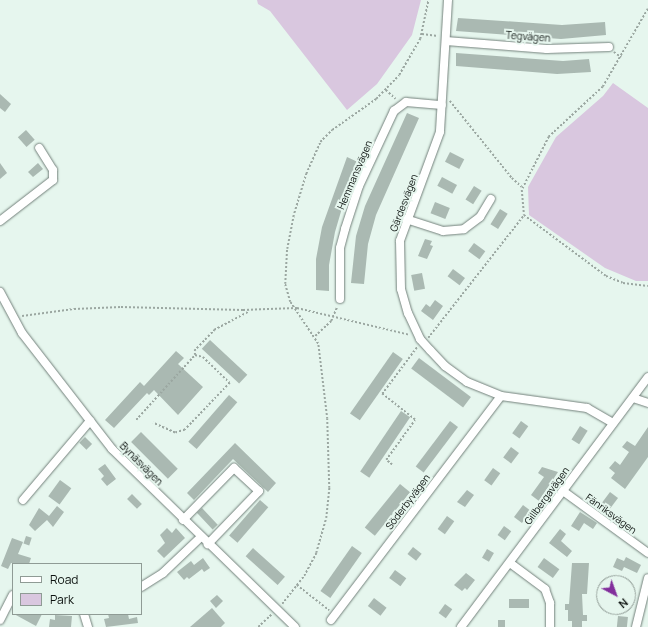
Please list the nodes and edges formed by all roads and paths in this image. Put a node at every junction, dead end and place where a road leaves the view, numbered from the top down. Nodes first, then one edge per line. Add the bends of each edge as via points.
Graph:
1 (428, 0) edge
2 (448, 0) edge
3 (648, 9) edge
4 (422, 34) junction
5 (446, 39) junction
6 (609, 47) dead end
7 (386, 89) junction
8 (442, 102) junction
9 (400, 104) junction
10 (39, 148) dead end
11 (522, 187) junction
12 (491, 199) dead end
13 (524, 215) junction
14 (406, 219) junction
15 (0, 221) edge
16 (648, 286) edge
17 (0, 292) edge
18 (340, 300) joint
19 (294, 308) junction
20 (250, 310) junction
21 (333, 317) junction
22 (14, 320) junction
23 (418, 333) junction
24 (315, 336) junction
25 (421, 343) junction
26 (195, 355) junction
27 (648, 377) edge
28 (500, 396) junction
29 (632, 398) junction
30 (648, 403) edge
31 (136, 420) dead end
32 (90, 421) junction
33 (613, 422) junction
34 (153, 423) dead end
35 (392, 464) dead end
36 (563, 491) junction
37 (23, 500) dead end
38 (183, 520) junction
39 (201, 537) junction
40 (208, 544) junction
41 (648, 553) edge
42 (510, 563) junction
43 (648, 578) edge
44 (142, 586) edge
45 (297, 586) junction
46 (12, 597) edge
47 (277, 610) junction
48 (84, 615) edge
49 (333, 617) joint
50 (0, 620) edge
51 (88, 627) edge
52 (258, 627) edge
53 (295, 627) edge
54 (461, 627) edge
55 (550, 627) edge
56 (636, 627) edge

1 - 4 path
2 - 5 street, Gärdesvägen
3 - 11 path via 603,87 549,138
4 - 5 path
4 - 7 path via 405,66
5 - 6 street, Tegvägen via 547,49
5 - 8 street, Gärdesvägen
7 - 9 path
7 - 19 path via 367,107 325,136 310,165 293,217 286,261 287,292
8 - 9 street
8 - 11 path via 450,101
8 - 14 street, Gärdesvägen via 436,150
9 - 18 street, Hemmansvägen via 394,111 359,186 345,229 340,248
10 - 15 street via 54,170 53,180
11 - 13 path
12 - 14 street via 480,217 464,229 443,231
13 - 16 path via 606,276 623,283
13 - 25 path
14 - 23 street, Gärdesvägen via 400,241 401,289 408,313
17 - 22 street, Bynäsvägen
18 - 21 path
19 - 20 path
19 - 21 path
19 - 24 path
20 - 22 path via 96,308 53,312
20 - 26 path via 214,330 194,351
21 - 23 path via 411,335
21 - 24 path
22 - 32 street, Bynäsvägen
23 - 25 street, Gärdesvägen
24 - 45 path via 327,419 329,496 321,539
25 - 28 street, Gärdesvägen via 456,374
25 - 35 path via 382,394 416,420 386,460
26 - 31 path
26 - 34 path via 203,357 230,383 185,430 175,433
27 - 29 street, Gillbergavägen
28 - 33 street, Gärdesvägen via 588,408
28 - 49 street, Söderbyvägen
29 - 30 street
29 - 33 street, Gillbergavägen
32 - 37 street
32 - 38 street, Bynäsvägen via 112,449
33 - 36 street, Gillbergavägen
36 - 41 street, Fänriksvägen
36 - 42 street, Gillbergavägen
38 - 39 street, Bynäsvägen
38 - 40 street via 234,468 259,491
39 - 40 street, Bynäsvägen
39 - 44 street via 163,573
40 - 47 street, Bynäsvägen
42 - 54 street, Gillbergavägen
42 - 55 street via 545,589 550,603
43 - 56 street
45 - 47 path
45 - 49 path
46 - 50 street
47 - 52 path
47 - 53 street, Bynäsvägen
48 - 51 street

